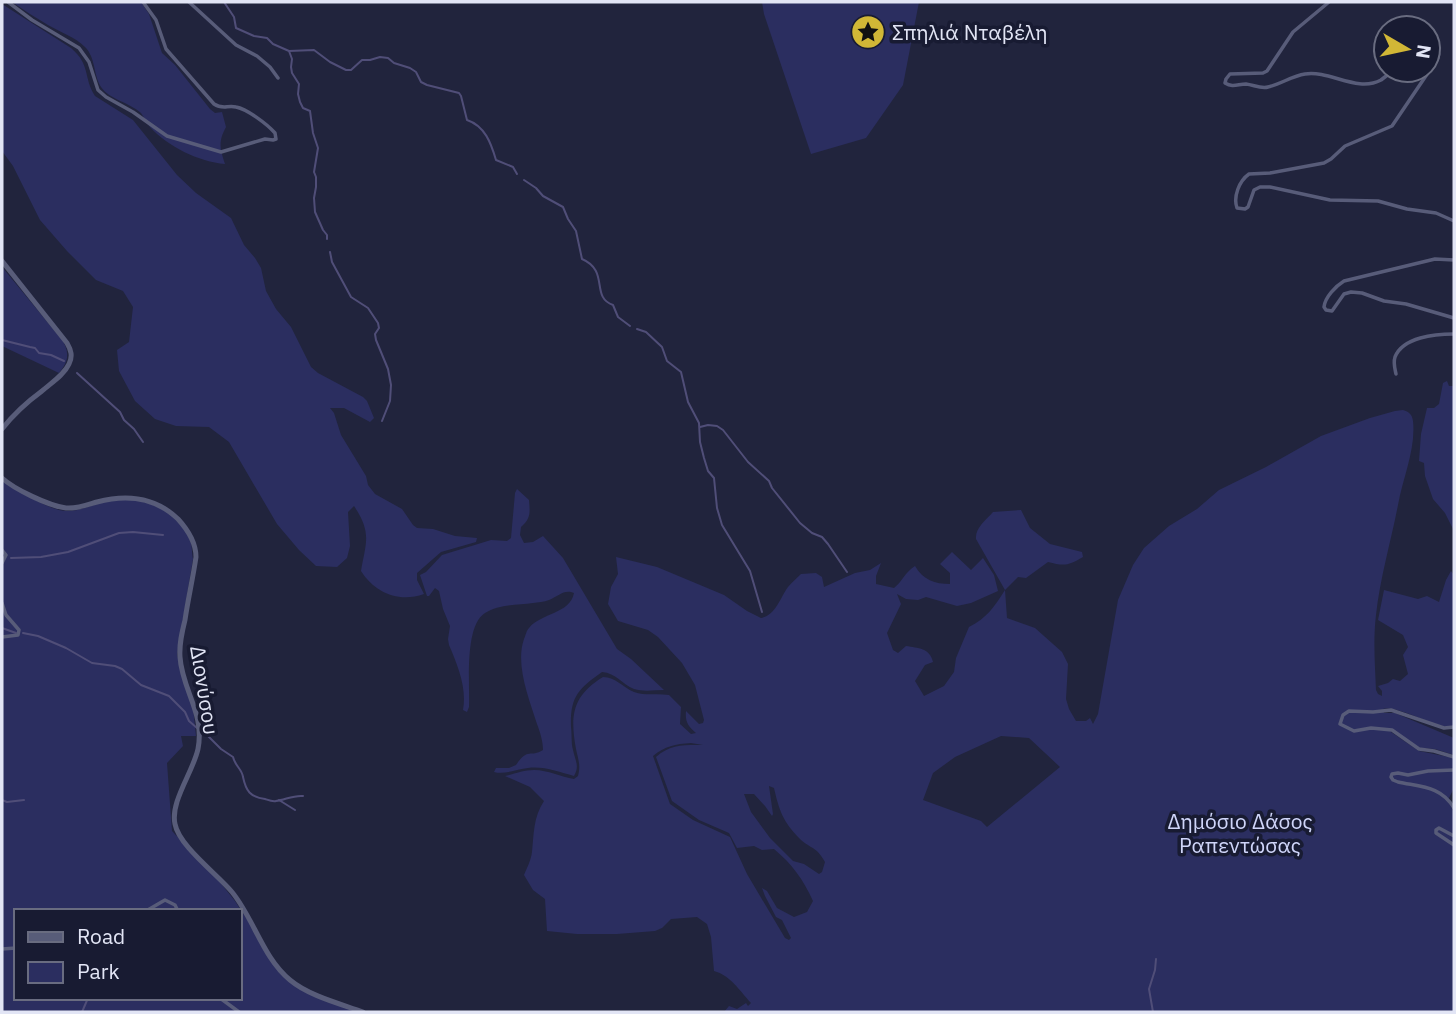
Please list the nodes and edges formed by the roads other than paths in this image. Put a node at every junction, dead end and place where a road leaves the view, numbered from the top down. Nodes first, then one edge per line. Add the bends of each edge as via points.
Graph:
1 (8, 2) edge
2 (143, 2) edge
3 (189, 2) edge
4 (1329, 2) edge
5 (278, 78) dead end
6 (1372, 82) edge
7 (1421, 84) edge
8 (1454, 222) edge
9 (1454, 260) edge
10 (2, 261) edge
11 (1454, 318) edge
12 (1454, 334) edge
13 (1396, 374) dead end
14 (2, 429) edge
15 (2, 478) edge
16 (2, 550) edge
17 (2, 562) edge
18 (2, 603) edge
19 (2, 637) edge
20 (1454, 727) edge
21 (1454, 757) edge
22 (1454, 770) edge
23 (1454, 808) edge
24 (1454, 836) edge
25 (1454, 845) edge
26 (149, 909) edge
27 (177, 909) edge
28 (223, 1000) edge
29 (239, 1012) edge
30 (363, 1012) edge

1 - 2 street via 79,48 98,90 167,136 221,152 275,140 266,124 239,108 214,104 166,49 156,20
3 - 5 street
4 - 6 street via 1293,32 1268,71 1230,74 1226,85 1267,87 1307,73
7 - 8 street via 1391,128 1345,146 1324,163 1249,174 1235,202 1237,208 1245,209 1254,190 1270,187 1332,201 1378,201 1436,213
9 - 11 street via 1435,259 1344,281 1324,307 1332,312 1344,294 1355,292
10 - 14 main road via 71,349 70,363 62,374
12 - 13 street via 1407,344 1394,360
15 - 30 main road, Διονύσου via 64,508 120,497 146,500 170,512 188,531 196,557 180,659 200,733 175,811 176,828 237,898 287,977 306,990
16 - 17 street via 6,555
18 - 19 street via 19,631
20 - 21 street via 1444,728 1391,710 1349,711 1340,720 1354,731 1392,730 1419,750
22 - 23 street via 1395,773 1391,777 1440,792
24 - 25 street via 1436,830
26 - 27 street via 164,900
28 - 29 street

